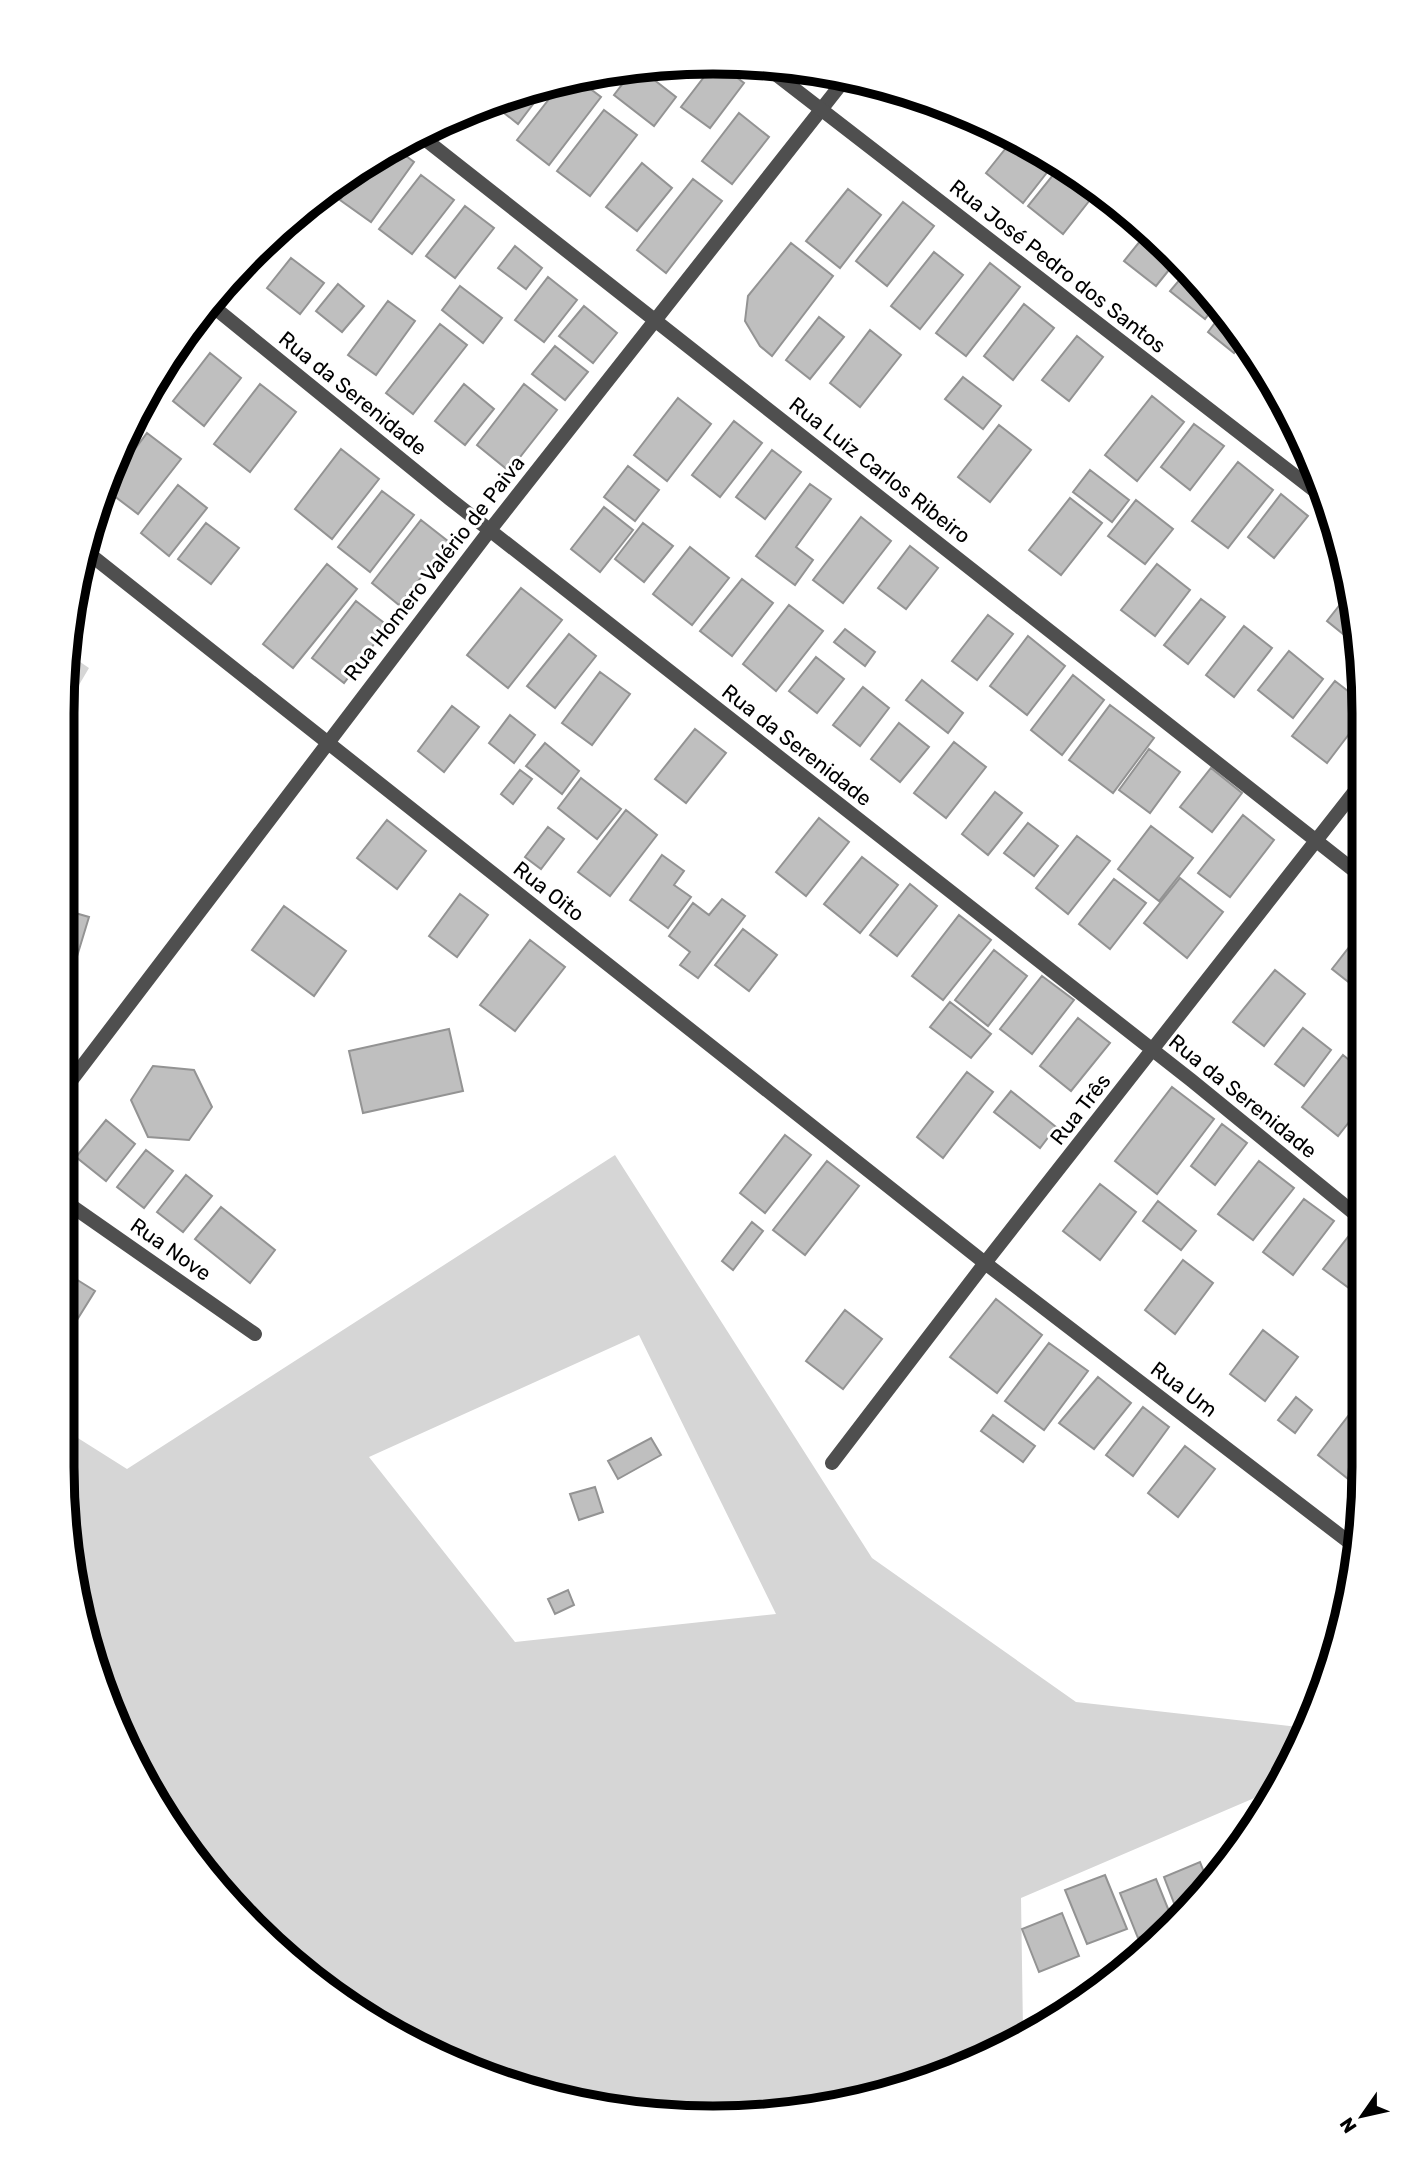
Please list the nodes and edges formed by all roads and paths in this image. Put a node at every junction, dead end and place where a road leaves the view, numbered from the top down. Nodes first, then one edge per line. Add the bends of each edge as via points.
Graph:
1 (780, 77) edge
2 (839, 86) edge
3 (820, 109) junction
4 (427, 141) edge
5 (217, 310) edge
6 (655, 321) junction
7 (1311, 488) edge
8 (490, 530) junction
9 (93, 557) edge
10 (326, 742) junction
11 (1352, 795) edge
12 (1318, 840) junction
13 (1352, 868) edge
14 (1153, 1050) junction
15 (74, 1077) edge
16 (74, 1208) edge
17 (1352, 1212) edge
18 (985, 1263) junction
19 (255, 1334) dead end
20 (832, 1463) dead end
21 (1347, 1540) edge

1 - 3 street, Rua José Pedro dos Santos
2 - 3 street, Rua Homero Valério de Paiva
3 - 6 street, Rua Homero Valério de Paiva
3 - 7 street, Rua José Pedro dos Santos
4 - 6 street, Rua Luiz Carlos Ribeiro
5 - 8 street, Rua da Serenidade
6 - 8 street, Rua Homero Valério de Paiva
6 - 12 street, Rua Luiz Carlos Ribeiro
8 - 10 street, Rua Homero Valério de Paiva
8 - 14 street, Rua da Serenidade
9 - 10 street, Rua Oito
10 - 15 street, Rua Homero Valério de Paiva
10 - 18 street, Rua Oito
11 - 12 street, Rua Três
12 - 13 street, Rua Luiz Carlos Ribeiro
12 - 14 street, Rua Três
14 - 17 street, Rua da Serenidade
14 - 18 street, Rua Três
16 - 19 street, Rua Nove
18 - 20 street, Rua Três
18 - 21 street, Rua Um

